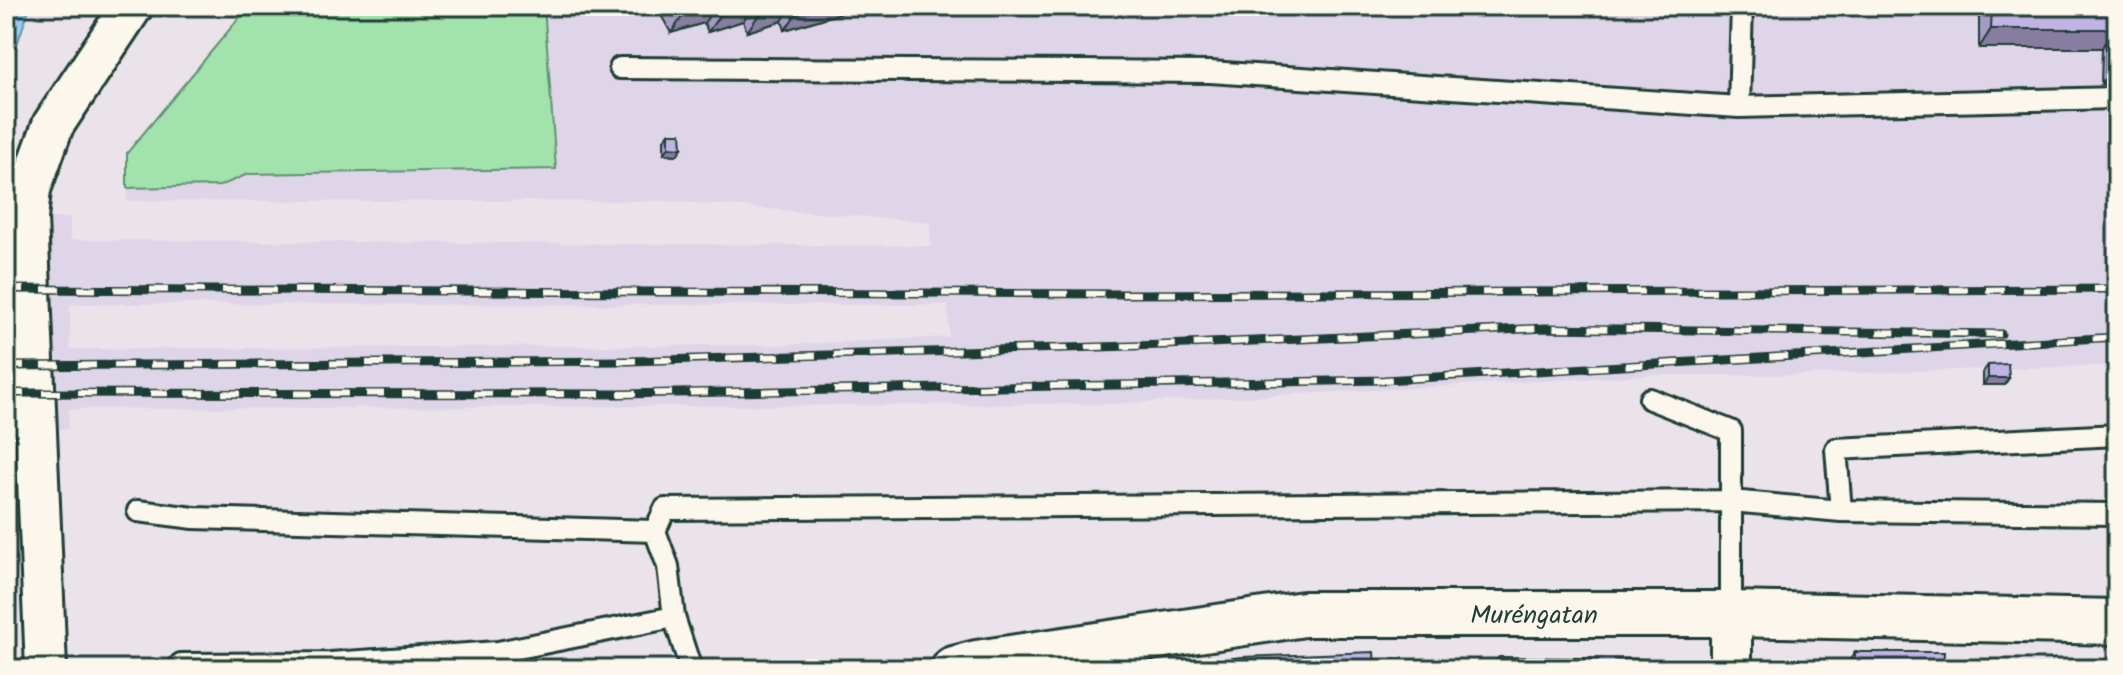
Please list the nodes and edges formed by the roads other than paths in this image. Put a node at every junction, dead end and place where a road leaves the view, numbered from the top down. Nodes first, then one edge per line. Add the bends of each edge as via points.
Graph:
1 (132, 6) edge
2 (1742, 6) edge
3 (620, 68) dead end
4 (2117, 98) edge
5 (1739, 107) junction
6 (1650, 399) dead end
7 (2117, 435) edge
8 (1731, 501) junction
9 (138, 511) dead end
10 (1841, 511) junction
11 (2117, 514) edge
12 (655, 531) junction
13 (1731, 614) junction
14 (674, 617) junction
15 (2117, 622) edge
16 (181, 664) dead end
17 (46, 669) edge
18 (691, 669) edge
19 (954, 669) edge
20 (1731, 669) edge

1 - 17 street via 53,125 30,189
2 - 5 lane
3 - 5 lane via 1210,72
4 - 5 lane
6 - 8 lane via 1731,431
7 - 10 lane via 1836,449
8 - 10 lane
8 - 12 lane via 665,509
8 - 13 lane
9 - 12 lane via 194,518
10 - 11 lane
12 - 14 lane via 668,566
13 - 15 street, Muréngatan
13 - 19 street, Muréngatan via 1304,614
13 - 20 street
14 - 16 lane via 498,652 330,663
14 - 18 lane

